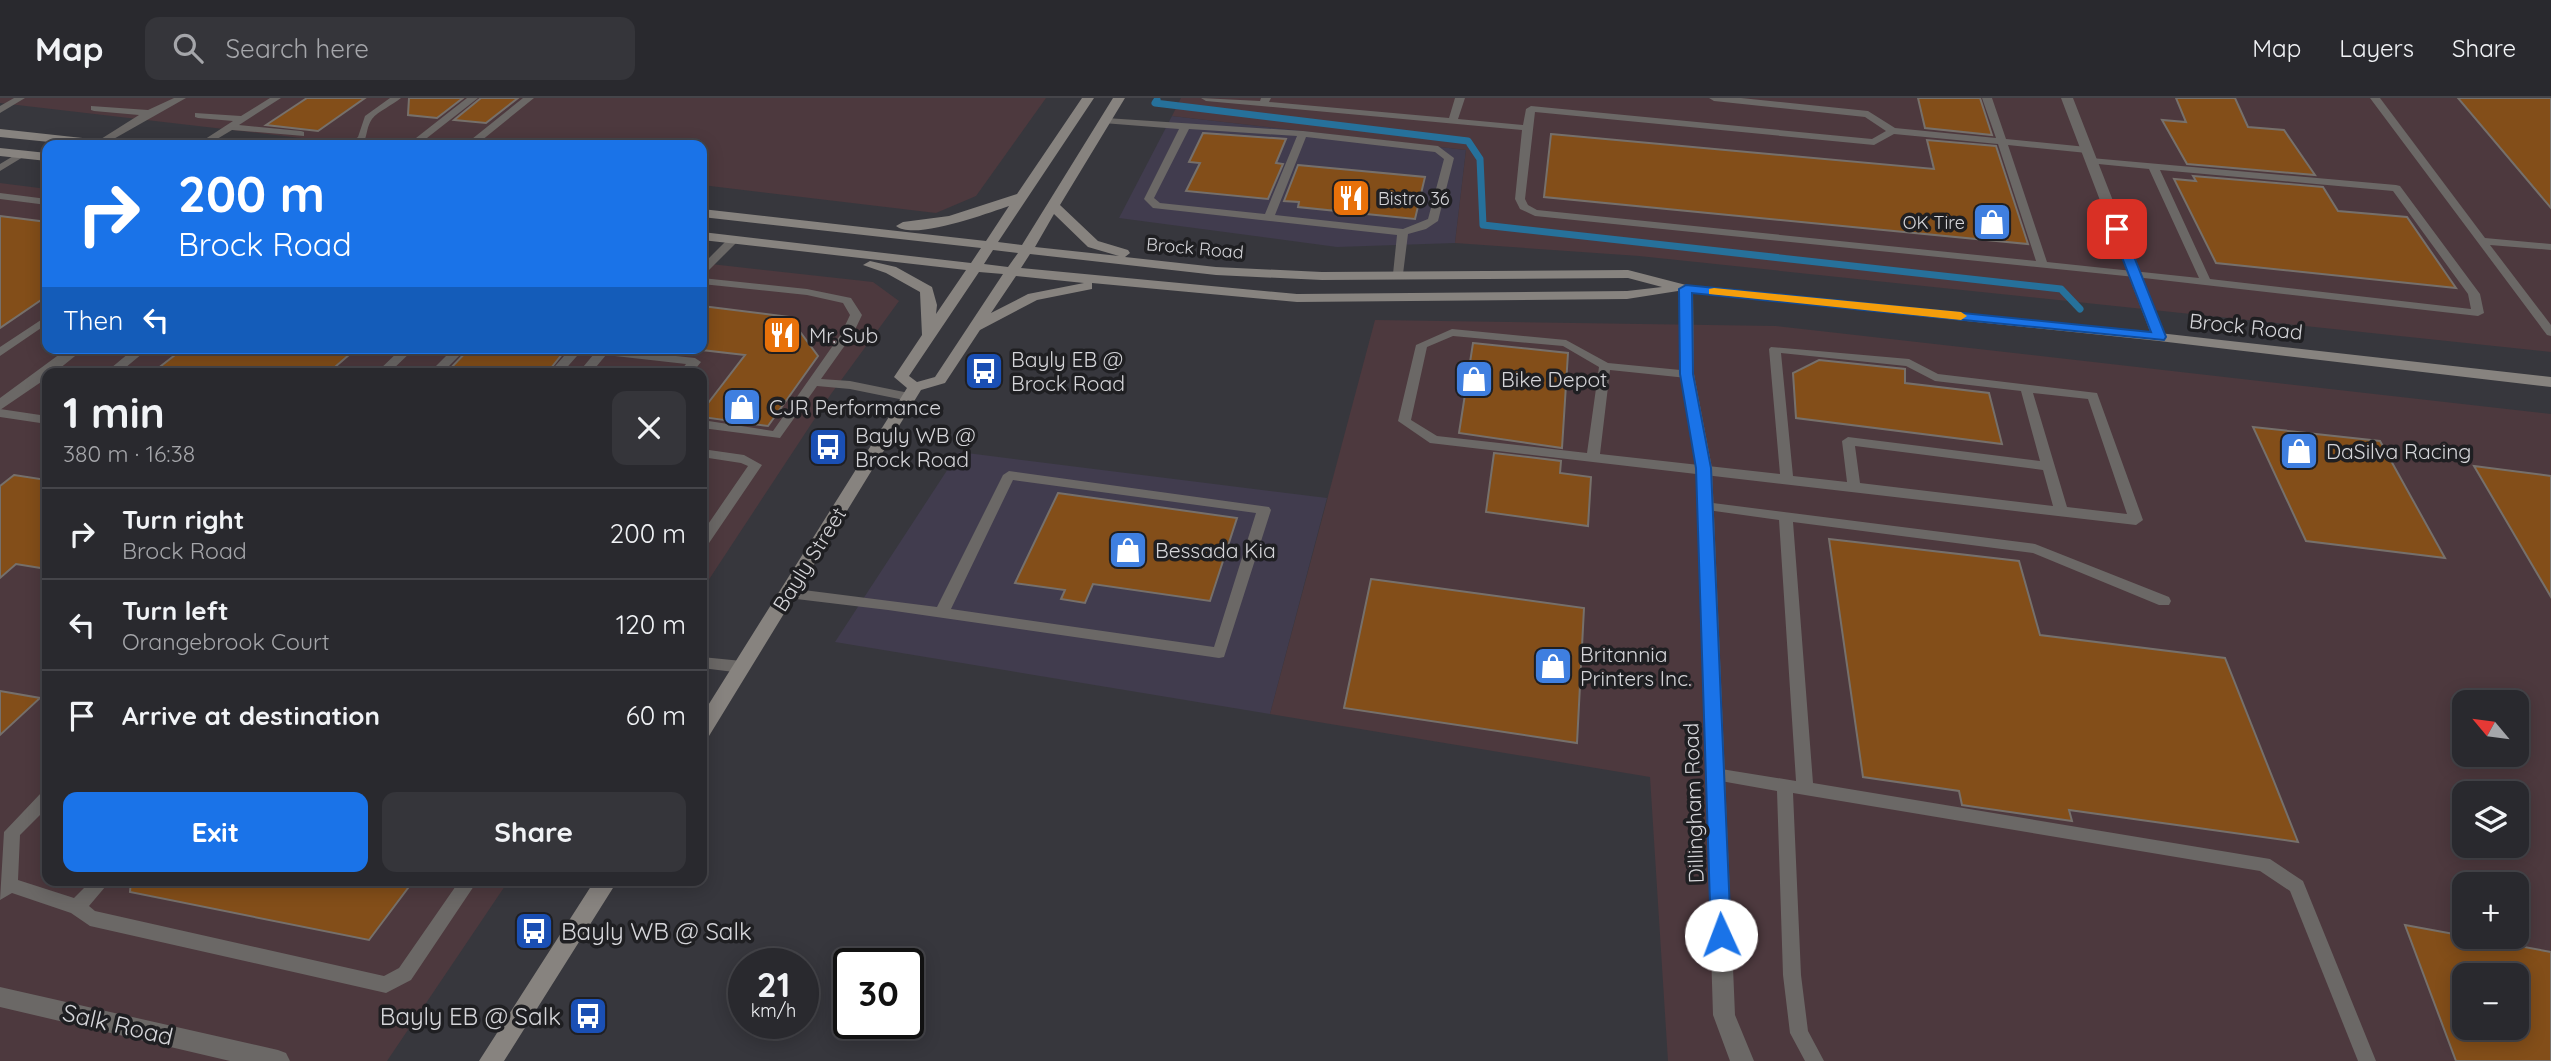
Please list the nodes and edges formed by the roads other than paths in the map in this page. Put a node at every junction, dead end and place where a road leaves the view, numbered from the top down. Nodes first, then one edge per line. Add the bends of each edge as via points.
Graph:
1 (20, 98) edge
2 (181, 98) edge
3 (276, 98) edge
4 (396, 98) edge
5 (473, 98) edge
6 (529, 98) edge
7 (1088, 98) edge
8 (1119, 98) edge
9 (1206, 98) edge
10 (1460, 98) edge
11 (1532, 98) edge
12 (1714, 98) edge
13 (1987, 98) edge
14 (2067, 98) edge
15 (2375, 98) edge
16 (1265, 101) edge
17 (94, 108) dead end
18 (1531, 109) junction
19 (0, 110) edge
20 (149, 113) junction
21 (198, 115) dead end
22 (241, 119) junction
23 (1106, 121) junction
24 (1453, 121) junction
25 (230, 127) junction
26 (1185, 127) junction
27 (1527, 128) junction
28 (1892, 131) junction
29 (0, 132) edge
30 (301, 134) dead end
31 (1303, 134) junction
32 (64, 140) edge
33 (111, 140) edge
34 (209, 140) edge
35 (359, 140) edge
36 (427, 140) edge
37 (474, 140) edge
38 (2002, 142) junction
39 (0, 152) edge
40 (23, 154) junction
41 (2089, 156) junction
42 (42, 157) edge
43 (2153, 166) junction
44 (0, 168) edge
45 (0, 196) edge
46 (1024, 196) junction
47 (42, 201) edge
48 (1053, 206) junction
49 (707, 214) edge
50 (1269, 217) junction
51 (821, 227) junction
52 (1403, 232) junction
53 (707, 237) edge
54 (733, 240) junction
55 (2483, 241) junction
56 (990, 246) junction
57 (2551, 247) edge
58 (795, 248) junction
59 (1026, 250) junction
60 (2043, 265) junction
61 (707, 266) edge
62 (974, 267) junction
63 (1011, 271) junction
64 (1216, 271) junction
65 (1398, 274) junction
66 (2135, 274) junction
67 (707, 282) edge
68 (2206, 282) junction
69 (1129, 284) junction
70 (1686, 289) junction
71 (42, 323) edge
72 (974, 328) junction
73 (2551, 332) edge
74 (927, 336) junction
75 (2159, 337) junction
76 (0, 352) edge
77 (70, 354) edge
78 (135, 354) edge
79 (403, 354) edge
80 (455, 354) edge
81 (572, 354) edge
82 (601, 354) edge
83 (640, 354) edge
84 (1605, 366) junction
85 (51, 368) edge
86 (117, 368) edge
87 (387, 368) edge
88 (440, 368) edge
89 (560, 368) edge
90 (588, 368) edge
91 (690, 368) edge
92 (42, 374) edge
93 (1687, 374) junction
94 (813, 382) junction
95 (2551, 382) edge
96 (2026, 388) junction
97 (912, 392) junction
98 (0, 405) edge
99 (0, 413) edge
100 (42, 420) edge
101 (707, 425) edge
102 (707, 454) edge
103 (1593, 457) junction
104 (2048, 466) junction
105 (1703, 468) junction
106 (1787, 478) junction
107 (1854, 486) junction
108 (1705, 506) junction
109 (2061, 511) junction
110 (1786, 518) junction
111 (707, 536) edge
112 (788, 593) junction
113 (2164, 601) dead end
114 (942, 612) junction
115 (707, 663) edge
116 (742, 667) junction
117 (707, 723) edge
118 (1714, 774) junction
119 (1785, 786) junction
120 (1805, 789) junction
121 (42, 803) edge
122 (97, 886) edge
123 (466, 886) edge
124 (603, 886) edge
125 (4, 889) edge
126 (77, 907) junction
127 (0, 998) edge
128 (278, 1061) edge
129 (491, 1061) edge
130 (1742, 1061) edge
131 (1815, 1061) edge
132 (2367, 1061) edge

1 - 19 lane
2 - 20 lane
3 - 22 lane
4 - 35 lane via 368,118
5 - 36 lane via 419,139
6 - 37 lane
7 - 46 main road
8 - 23 main road
9 - 16 lane
10 - 24 lane
11 - 18 lane
12 - 28 lane via 1868,114
13 - 38 lane
14 - 41 street
15 - 55 lane
16 - 24 lane
17 - 20 lane
18 - 27 lane
18 - 28 lane via 1874,142
20 - 33 lane
21 - 22 lane
22 - 25 lane
23 - 26 lane
23 - 48 main road
24 - 27 lane
25 - 30 lane
25 - 34 lane
26 - 31 lane
26 - 50 lane via 1149,199 1152,203
27 - 60 lane via 1520,199 1535,213
28 - 38 lane
29 - 32 main road
31 - 50 lane
31 - 52 lane via 1422,145 1447,154 1433,221
38 - 41 lane
38 - 60 lane
39 - 40 main road
40 - 42 main road
40 - 44 lane
41 - 43 lane
41 - 66 street
43 - 68 lane
43 - 68 lane via 2396,188 2474,294 2478,313
45 - 47 lane
46 - 51 main road via 923,226
46 - 56 main road
48 - 59 main road
48 - 64 main road via 1093,244
49 - 51 main road, Brock Road
50 - 52 lane
51 - 56 main road, Brock Road
52 - 65 lane
53 - 54 main road, Brock Road
54 - 58 main road, Brock Road
54 - 61 lane
55 - 57 lane
55 - 73 lane
56 - 59 main road, Brock Road
56 - 62 main road
58 - 62 main road, Brock Road
58 - 74 main road via 891,270 927,290
59 - 63 main road
59 - 64 main road, Brock Road
60 - 66 lane
62 - 63 main road, Brock Road
62 - 74 main road
63 - 69 main road, Brock Road
63 - 72 main road
64 - 65 main road, Brock Road
65 - 70 main road, Brock Road via 1628,274
66 - 68 lane
66 - 75 street
67 - 94 lane via 847,300 856,315
69 - 70 main road, Brock Road via 1297,298 1627,295
69 - 72 main road via 1080,287 1033,297
70 - 75 main road, Brock Road
70 - 93 street, Dillingham Road
71 - 76 lane
72 - 97 main road via 940,380
74 - 97 main road via 901,377
75 - 95 main road, Brock Road
77 - 85 street
78 - 86 lane
79 - 87 lane
80 - 88 lane
81 - 89 lane
82 - 90 lane
83 - 91 lane via 695,362
84 - 93 lane
84 - 103 lane
84 - 103 lane via 1566,342 1452,332 1422,345 1404,421 1434,440
92 - 98 street
93 - 105 street, Dillingham Road
94 - 97 lane
94 - 101 lane via 776,435
96 - 104 lane
96 - 106 lane via 1935,377 1909,363 1775,349
96 - 109 lane via 2093,396 2136,520
97 - 112 main road, Bayly Street
99 - 100 lane
102 - 111 lane via 744,458 756,465
103 - 105 lane
104 - 107 lane via 1848,441
104 - 109 lane
105 - 106 lane
105 - 108 street, Dillingham Road
106 - 107 lane
107 - 109 lane
108 - 110 lane
108 - 118 street, Dillingham Road
110 - 113 lane via 2035,549
110 - 120 lane
112 - 114 lane
112 - 116 main road, Bayly Street
114 - 114 lane via 1219,653 1264,510 1009,475
115 - 116 lane
116 - 117 main road, Bayly Street
118 - 119 lane
118 - 130 street, Dillingham Road via 1724,1015
119 - 120 lane
119 - 131 lane via 1792,975 1799,1033
120 - 132 lane via 2264,864 2297,886
121 - 125 lane via 12,832
122 - 126 lane
123 - 126 lane via 405,974 386,985 90,918
124 - 129 main road
125 - 126 lane
127 - 128 street, Salk Road

